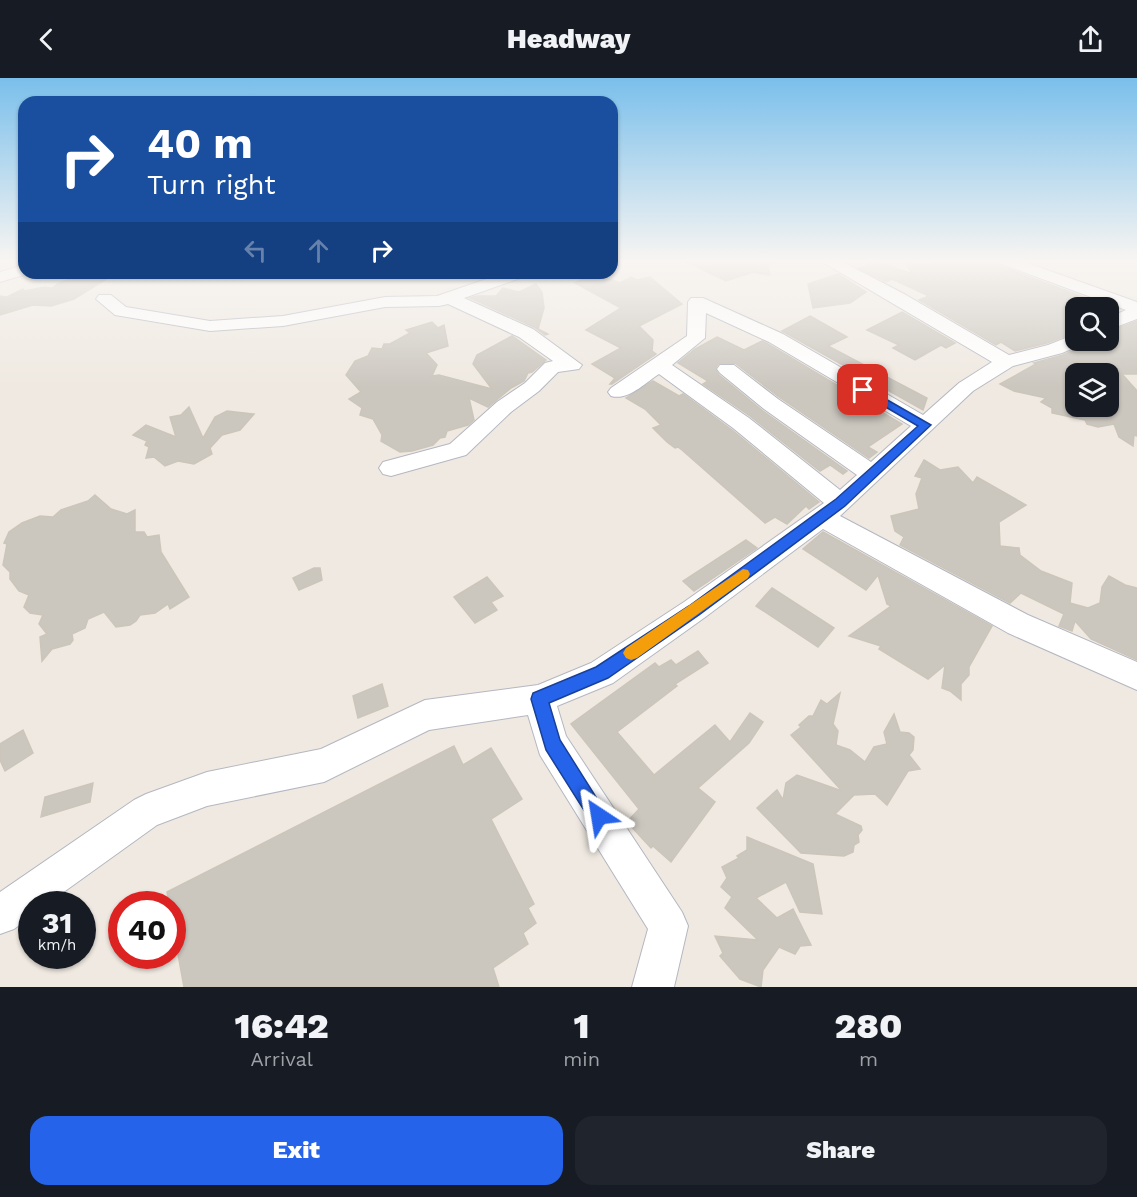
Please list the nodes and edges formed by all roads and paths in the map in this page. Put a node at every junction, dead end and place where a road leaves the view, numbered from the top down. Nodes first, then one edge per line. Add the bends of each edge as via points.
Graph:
1 (110, 302) edge
2 (383, 302) edge
3 (458, 302) edge
4 (697, 302) edge
5 (698, 302) edge
6 (907, 302) edge
7 (1117, 302) edge
8 (1137, 310) edge
9 (1119, 319) edge
10 (1065, 345) edge
11 (1006, 362) junction
12 (660, 366) junction
13 (727, 369) dead end
14 (618, 392) dead end
15 (926, 425) junction
16 (391, 468) dead end
17 (872, 474) junction
18 (831, 510) junction
19 (1137, 676) edge
20 (539, 699) junction
21 (0, 915) edge
22 (652, 987) edge

1 - 2 street via 121,311 210,326 283,321
3 - 16 street via 526,333 572,365 552,367 458,450
4 - 12 street via 696,338
5 - 15 street via 776,338
6 - 11 street
7 - 8 street
8 - 9 street
10 - 11 street
11 - 15 street via 966,387
12 - 14 street
12 - 18 street via 741,423
13 - 17 street
15 - 17 street
17 - 18 street
18 - 19 street via 1018,624
18 - 20 street via 602,672
20 - 21 street via 424,715 324,765 207,789 146,812
20 - 22 street via 552,744 668,926

